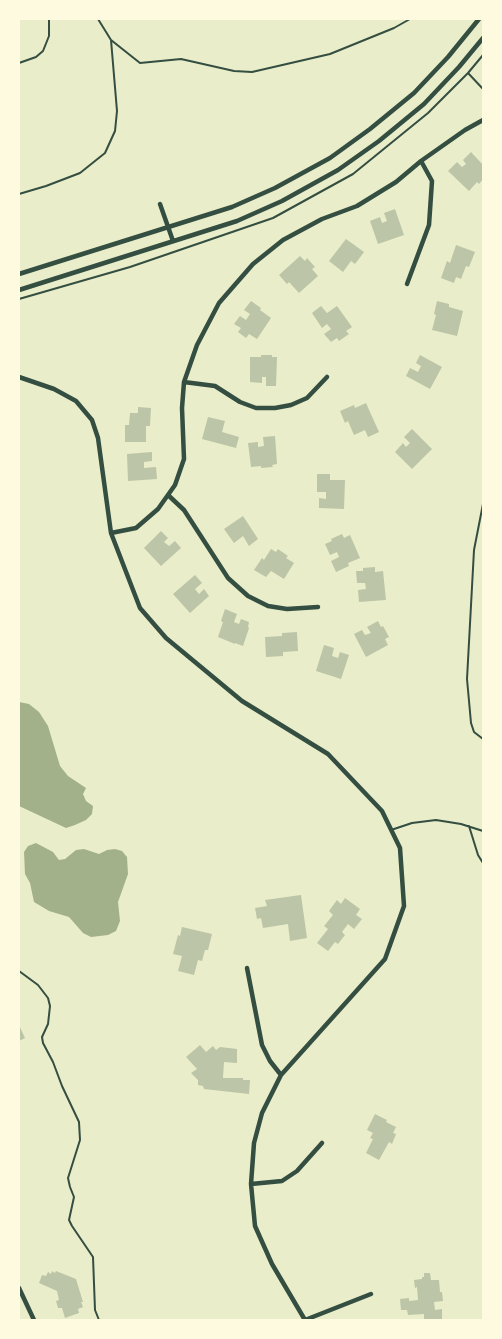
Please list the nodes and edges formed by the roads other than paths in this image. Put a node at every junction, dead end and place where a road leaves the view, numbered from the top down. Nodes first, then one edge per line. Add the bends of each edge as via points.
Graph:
1 (479, 19) edge
2 (483, 38) edge
3 (483, 120) edge
4 (421, 161) junction
5 (160, 204) dead end
6 (169, 226) junction
7 (173, 241) junction
8 (19, 274) edge
9 (407, 284) dead end
10 (19, 290) edge
11 (19, 377) edge
12 (327, 377) dead end
13 (184, 382) junction
14 (168, 494) junction
15 (111, 534) junction
16 (318, 607) dead end
17 (469, 826) junction
18 (391, 830) junction
19 (483, 831) edge
20 (483, 863) edge
21 (247, 968) dead end
22 (281, 1074) junction
23 (322, 1143) dead end
24 (251, 1184) junction
25 (19, 1288) edge
26 (371, 1294) dead end
27 (34, 1320) edge
28 (305, 1320) edge

1 - 6 street via 414,93 330,158 232,207
2 - 7 street via 424,104 380,141 338,170 237,221
3 - 4 street
4 - 9 street via 432,181 429,225
4 - 13 street via 396,182 357,206 322,219 283,240 252,264 219,303 197,345
5 - 6 street
6 - 7 street
6 - 8 street
7 - 10 street
11 - 15 street via 54,389 76,401 92,420 98,438
12 - 13 street via 307,398 275,408 256,408 214,386
13 - 14 street via 184,459 175,485
14 - 15 street via 158,509 136,528
14 - 16 street via 184,510 228,578 248,596 268,606 288,609
15 - 18 street via 140,608 166,638 242,701 328,754 382,811
17 - 18 lane via 436,820
17 - 19 lane
17 - 20 lane
18 - 22 street via 400,848 404,906 385,959
21 - 22 street via 262,1045
22 - 24 street via 260,1120 254,1143
23 - 24 street via 297,1171 282,1181
24 - 28 street via 255,1226 272,1264
25 - 27 street
26 - 28 street

